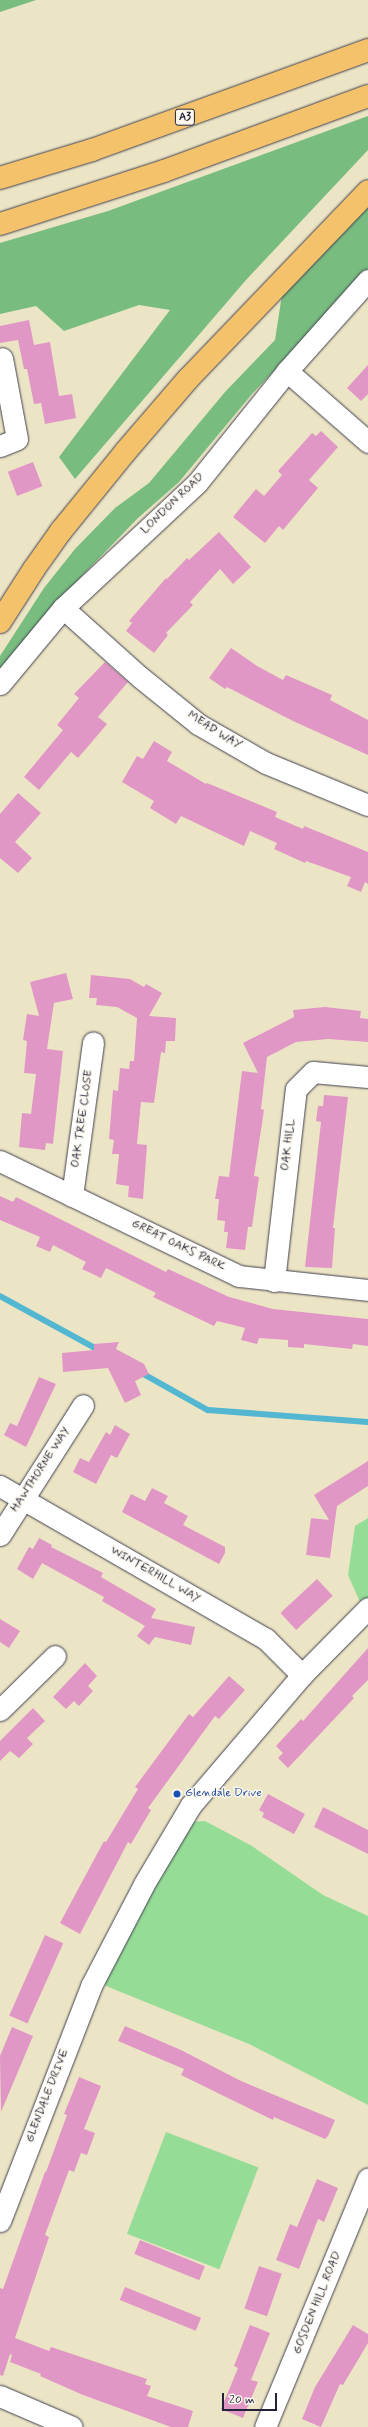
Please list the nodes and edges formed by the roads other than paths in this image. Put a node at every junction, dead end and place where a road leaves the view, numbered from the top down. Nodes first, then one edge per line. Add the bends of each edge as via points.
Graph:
1 (368, 50) edge
2 (368, 96) edge
3 (0, 178) edge
4 (368, 191) edge
5 (0, 224) edge
6 (368, 280) edge
7 (2, 358) dead end
8 (287, 371) junction
9 (368, 442) edge
10 (0, 446) edge
11 (63, 608) junction
12 (0, 622) edge
13 (0, 684) edge
14 (368, 805) edge
15 (93, 1042) dead end
16 (368, 1077) edge
17 (0, 1161) edge
18 (72, 1196) junction
19 (274, 1280) junction
20 (368, 1290) edge
21 (83, 1405) dead end
22 (0, 1486) edge
23 (22, 1499) junction
24 (0, 1534) edge
25 (368, 1608) edge
26 (56, 1656) dead end
27 (302, 1675) junction
28 (0, 1710) edge
29 (368, 2178) edge
30 (0, 2221) edge
31 (0, 2396) edge
32 (72, 2427) edge
33 (265, 2427) edge

1 - 3 highway, A3 via 144,132
2 - 5 highway via 164,171
4 - 12 highway via 188,379 126,451 61,531
6 - 8 street, LONDON ROAD
7 - 10 street via 17,439
8 - 9 street
8 - 11 street, LONDON ROAD via 197,483
11 - 13 street, LONDON ROAD
11 - 14 street, MEAD WAY via 140,677 198,724 266,762
15 - 18 street, OAK TREE CLOSE
16 - 19 street, OAK HILL via 314,1072 296,1089
17 - 18 street, GREAT OAKS PARK
18 - 19 street, GREAT OAKS PARK via 239,1276
19 - 20 street, GREAT OAKS PARK
21 - 23 street, HAWTHORNE WAY
22 - 23 street, WINTERHILL WAY
23 - 24 street, HAWTHORNE WAY
23 - 27 street, WINTERHILL WAY via 266,1639
25 - 27 street, GLENDALE DRIVE
26 - 28 street
27 - 30 street, GLENDALE DRIVE via 191,1805 144,1884 91,1986
29 - 33 street, GOSDEN HILL ROAD
31 - 32 street

